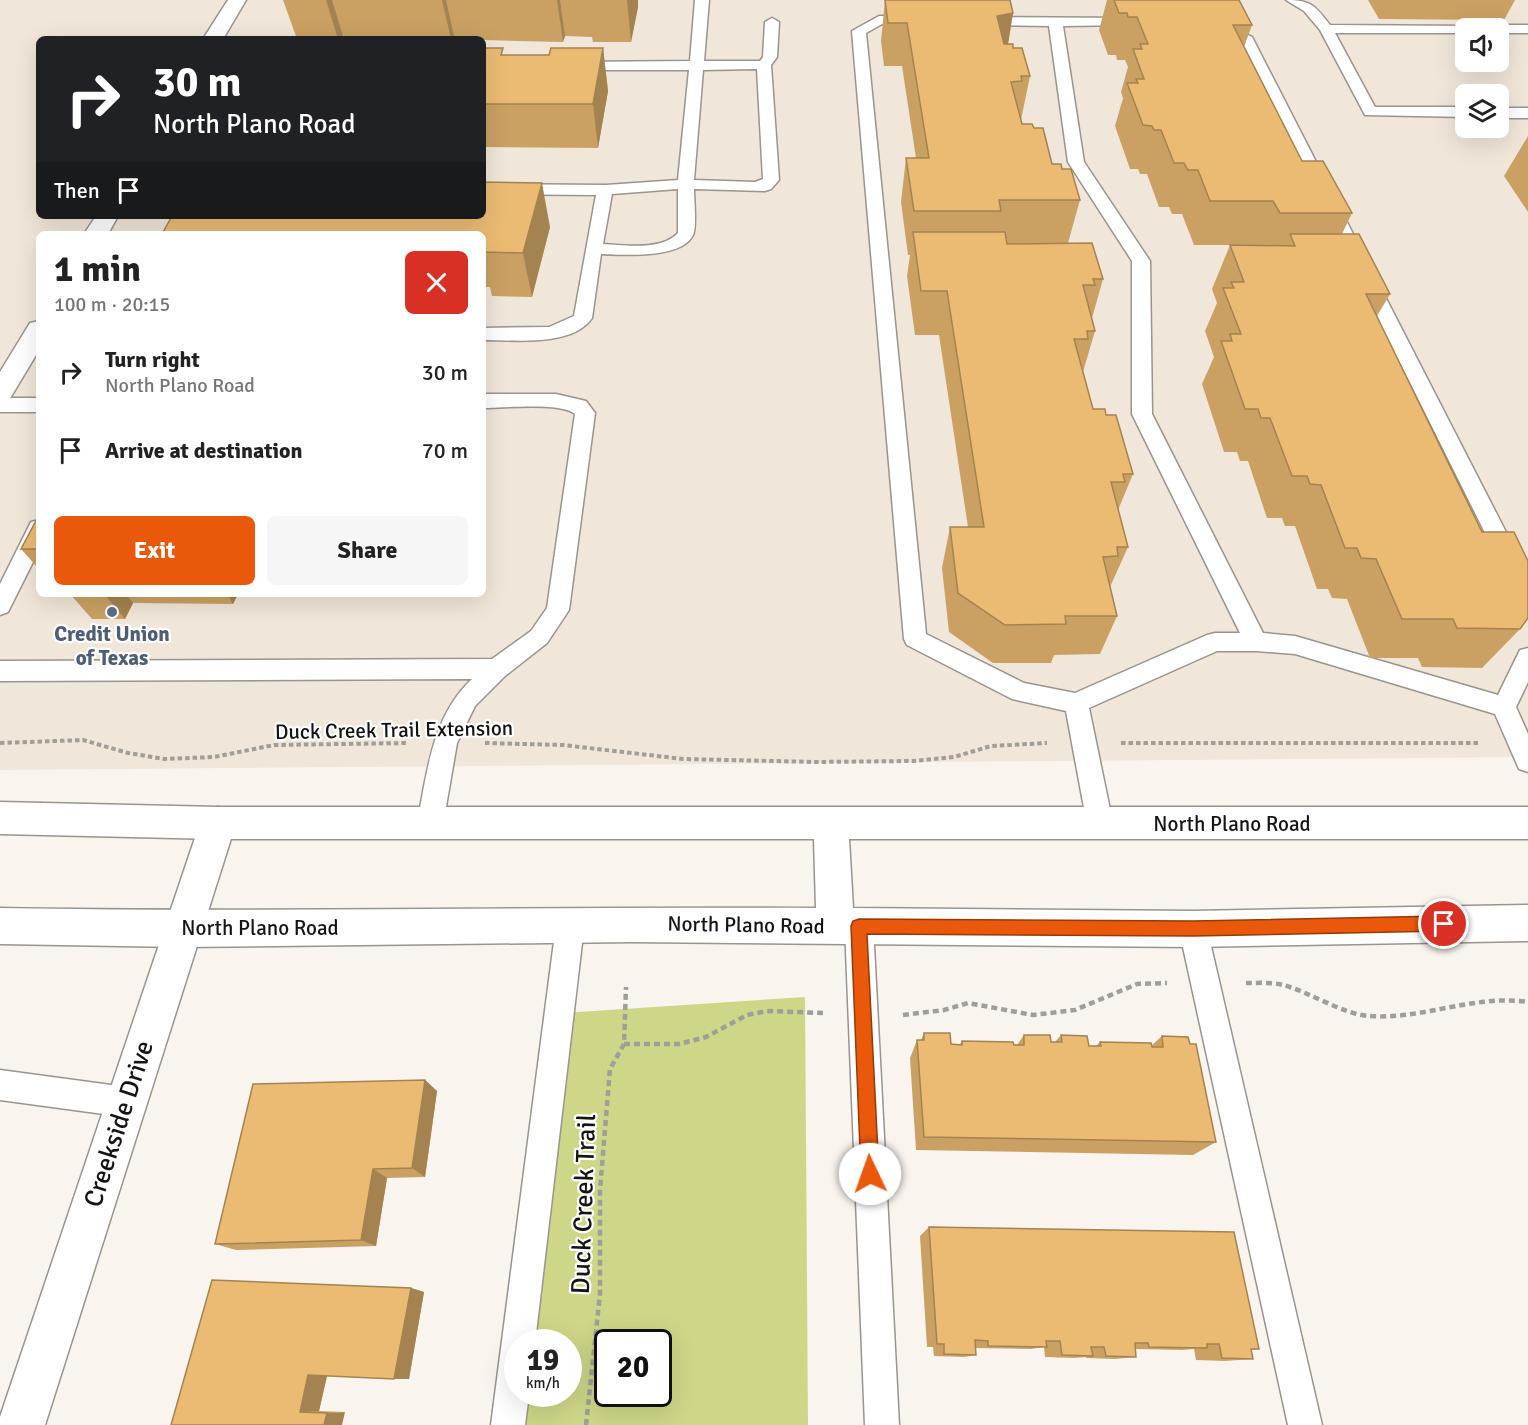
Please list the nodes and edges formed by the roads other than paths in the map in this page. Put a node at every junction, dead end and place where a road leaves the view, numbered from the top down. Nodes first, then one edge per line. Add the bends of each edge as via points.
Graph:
1 (237, 0) edge
2 (702, 0) edge
3 (1293, 0) edge
4 (938, 20) edge
5 (961, 21) edge
6 (1055, 21) junction
7 (772, 22) dead end
8 (1147, 22) edge
9 (1205, 23) edge
10 (1326, 29) junction
11 (1455, 29) edge
12 (1509, 29) edge
13 (1528, 29) edge
14 (215, 36) edge
15 (764, 65) junction
16 (554, 66) edge
17 (696, 66) junction
18 (1455, 112) edge
19 (1509, 112) edge
20 (1528, 113) edge
21 (687, 184) junction
22 (486, 189) edge
23 (606, 190) junction
24 (594, 249) junction
25 (486, 334) edge
26 (36, 337) edge
27 (0, 393) edge
28 (486, 401) edge
29 (0, 405) edge
30 (36, 405) edge
31 (36, 534) edge
32 (1528, 597) edge
33 (0, 606) edge
34 (1256, 642) junction
35 (1528, 657) edge
36 (497, 669) junction
37 (0, 671) edge
38 (1076, 703) junction
39 (1504, 707) junction
40 (1528, 761) edge
41 (0, 818) edge
42 (831, 822) junction
43 (218, 823) junction
44 (1528, 823) edge
45 (430, 824) junction
46 (1100, 824) junction
47 (1528, 923) edge
48 (0, 926) edge
49 (570, 926) junction
50 (847, 926) junction
51 (182, 929) junction
52 (1193, 929) junction
53 (0, 1085) edge
54 (126, 1102) junction
55 (520, 1329) edge
56 (510, 1407) edge
57 (21, 1425) edge
58 (508, 1425) edge
59 (882, 1425) edge
60 (1305, 1425) edge

1 - 14 main road
2 - 17 lane
3 - 10 lane via 1309,8
4 - 38 lane via 879,20 859,31 915,639 1020,692
5 - 6 lane
6 - 8 lane
6 - 34 lane via 1076,162 1141,261 1142,414
7 - 15 lane via 770,57
9 - 32 lane via 1216,23 1245,37
10 - 11 lane
10 - 18 lane via 1370,112
12 - 13 lane
15 - 17 lane
15 - 21 lane via 771,180 765,186 755,187
16 - 17 lane
17 - 21 lane
19 - 20 lane
21 - 23 lane
21 - 24 lane via 686,234 675,245
22 - 23 lane
23 - 24 lane
24 - 25 lane via 583,318 574,326 561,332
26 - 27 main road
28 - 36 lane via 556,400 579,406 585,413 558,610 539,636
29 - 30 lane
31 - 33 lane
34 - 38 lane via 1215,642
34 - 39 lane via 1295,645
35 - 39 lane
36 - 37 lane
36 - 45 lane via 466,699 445,743
38 - 46 lane
39 - 40 lane
41 - 43 main road, North Plano Road
42 - 45 main road, North Plano Road
42 - 46 main road, North Plano Road
42 - 50 main road
43 - 45 main road, North Plano Road
43 - 51 main road, Creekside Drive
44 - 46 main road, North Plano Road
47 - 52 main road, North Plano Road
48 - 51 main road, North Plano Road
49 - 50 main road, North Plano Road
49 - 51 main road, North Plano Road
49 - 55 lane
50 - 52 main road, North Plano Road
50 - 59 lane via 862,1014
51 - 54 main road, Creekside Drive
52 - 60 lane
53 - 54 lane
54 - 57 main road, Creekside Drive
56 - 58 lane

